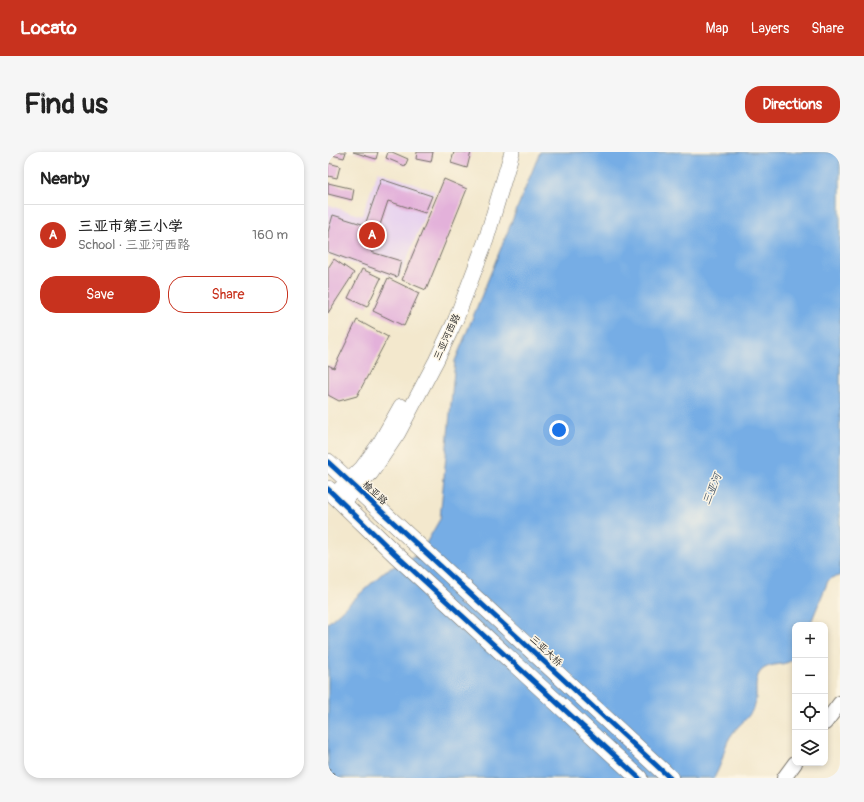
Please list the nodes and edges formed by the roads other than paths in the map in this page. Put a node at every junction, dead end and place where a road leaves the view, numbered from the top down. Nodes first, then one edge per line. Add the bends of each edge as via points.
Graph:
1 (503, 152) edge
2 (512, 152) edge
3 (328, 462) edge
4 (352, 485) junction
5 (335, 496) edge
6 (409, 537) joint
7 (840, 703) edge
8 (828, 719) edge
9 (793, 766) edge
10 (639, 778) edge
11 (670, 778) edge
12 (784, 778) edge

1 - 4 main road, 三亚河西路 via 463,284 410,390 380,443
2 - 4 main road, 三亚河西路 via 486,240 456,319 436,361 398,433 372,474
3 - 4 main road, 榆亚路
4 - 5 main road, 三亚河西路
4 - 6 main road, 榆亚路
5 - 10 main road
6 - 11 main road, 三亚大桥
7 - 8 street
9 - 12 street

